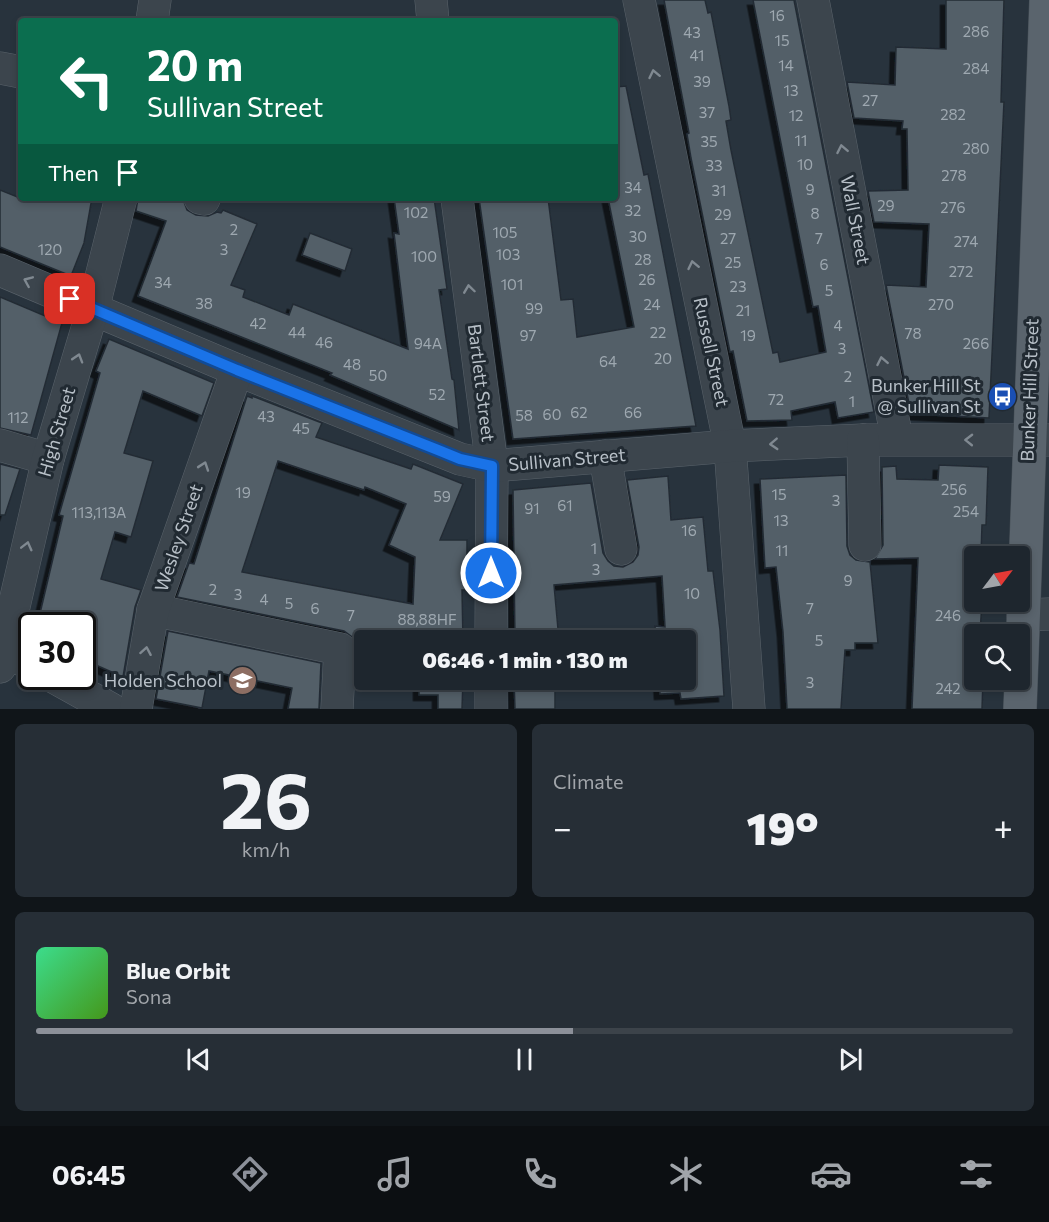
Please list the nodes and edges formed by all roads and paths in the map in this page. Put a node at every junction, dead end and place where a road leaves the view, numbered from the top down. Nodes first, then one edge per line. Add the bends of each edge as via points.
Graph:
1 (155, 0) edge
2 (431, 0) edge
3 (639, 0) edge
4 (813, 0) edge
5 (1046, 0) edge
6 (152, 18) edge
7 (433, 18) edge
8 (0, 68) edge
9 (18, 71) edge
10 (1046, 77) edge
11 (120, 201) edge
12 (457, 201) edge
13 (0, 270) edge
14 (93, 309) junction
15 (237, 370) junction
16 (897, 439) junction
17 (863, 440) junction
18 (1038, 440) edge
19 (0, 445) edge
20 (730, 446) junction
21 (605, 456) junction
22 (48, 459) junction
23 (492, 466) junction
24 (864, 545) dead end
25 (621, 549) dead end
26 (7, 600) edge
27 (153, 610) junction
28 (1036, 614) edge
29 (491, 630) edge
30 (12, 661) edge
31 (77, 690) edge
32 (491, 690) edge
33 (111, 709) edge
34 (136, 709) edge
35 (336, 709) edge
36 (491, 709) edge
37 (750, 709) edge
38 (1020, 709) edge

1 - 6 street
2 - 7 street
20 -> 3 street, Russell Street
16 -> 4 street, Wall Street
5 - 10 main road, Bunker Hill Street
8 - 9 street
10 - 18 main road, Bunker Hill Street
11 - 14 street, High Street
23 -> 12 street, Bartlett Street
14 -> 13 street, Sullivan Street
14 - 15 street, Sullivan Street
22 -> 14 street, High Street
15 - 23 street, Sullivan Street via 460,459
27 -> 15 street, Wesley Street
16 - 17 street, Sullivan Street
18 -> 16 street, Sullivan Street
17 -> 20 street, Sullivan Street
17 - 24 street
18 - 28 main road, Bunker Hill Street
19 - 22 street
20 - 21 street, Sullivan Street
20 - 37 street, Russell Street
21 - 23 street, Sullivan Street
21 - 25 street
26 -> 22 street, High Street
23 - 29 street, Bartlett Street
26 - 30 street, High Street
34 -> 27 street, Wesley Street
27 - 35 street via 340,649
28 - 38 main road, Bunker Hill Street
31 - 33 street
32 - 36 street

